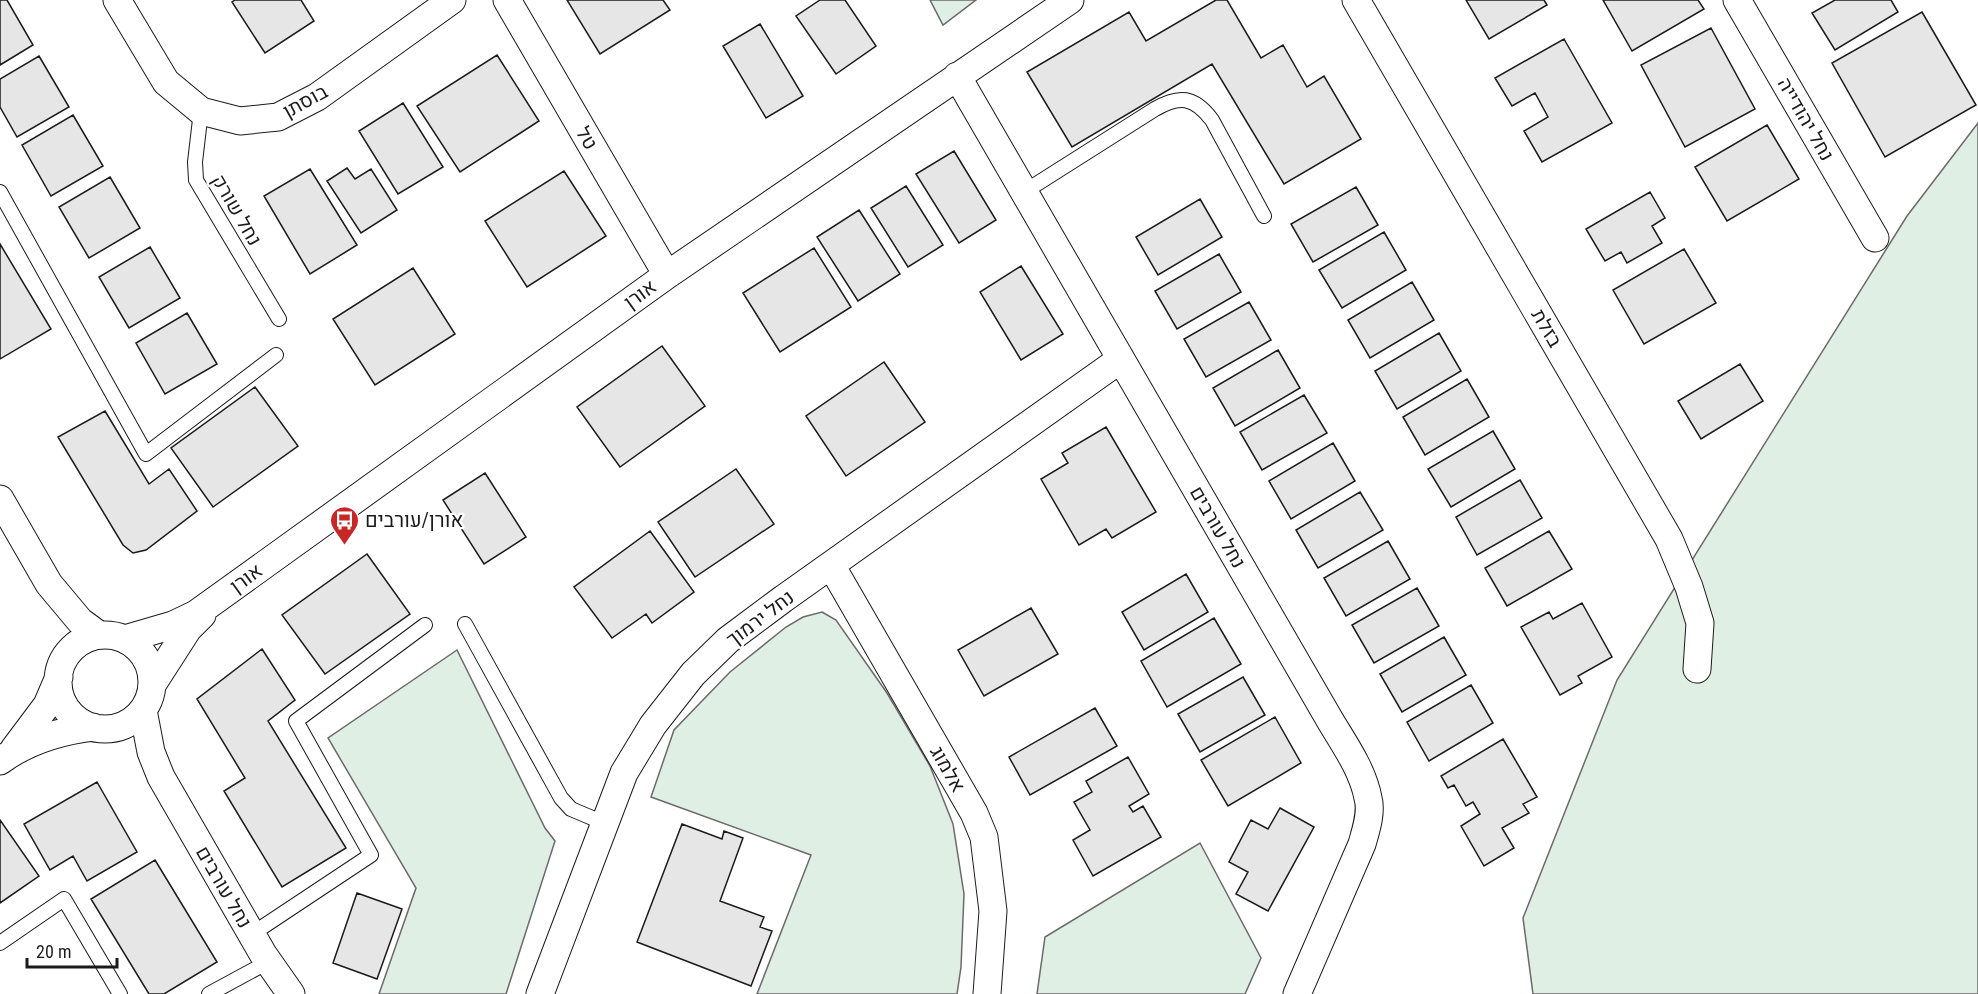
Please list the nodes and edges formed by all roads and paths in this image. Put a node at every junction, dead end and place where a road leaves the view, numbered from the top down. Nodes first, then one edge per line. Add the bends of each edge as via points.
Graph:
1 (117, 0) edge
2 (452, 0) edge
3 (507, 0) edge
4 (1070, 0) edge
5 (1356, 0) edge
6 (1737, 0) edge
7 (957, 76) junction
8 (201, 111) junction
9 (0, 192) edge
10 (1024, 192) junction
11 (1264, 216) dead end
12 (1875, 238) dead end
13 (666, 275) junction
14 (279, 319) dead end
15 (276, 356) dead end
16 (1121, 359) junction
17 (0, 499) edge
18 (831, 565) junction
19 (49, 584) junction
20 (217, 599) junction
21 (465, 624) dead end
22 (425, 625) dead end
23 (112, 637) junction
24 (61, 669) junction
25 (1697, 669) dead end
26 (152, 685) junction
27 (143, 710) junction
28 (98, 728) junction
29 (6, 756) edge
30 (161, 777) junction
31 (604, 823) junction
32 (252, 934) junction
33 (0, 943) edge
34 (268, 962) junction
35 (120, 994) edge
36 (209, 994) edge
37 (291, 994) edge
38 (540, 994) edge
39 (987, 994) edge
40 (1297, 994) edge

1 - 8 street, בוסתן via 166,82
2 - 8 street, בוסתן via 317,97 278,117 240,121
3 - 13 street, טל
4 - 7 street, אורן
5 - 25 street, בזלת via 1669,538 1700,623
6 - 12 street, נחל יהודייה
7 - 10 street, נחל עורבים
7 - 13 street, אורן
8 - 14 lane, נחל שורק via 196,180
9 - 15 lane via 146,454
10 - 11 lane via 1169,101 1181,99 1203,108 1212,120
10 - 16 street, נחל עורבים
13 - 20 street, אורן
16 - 18 street, נחל ירמוך
16 - 40 street, נחל עורבים via 1356,765 1369,799 1362,844
17 - 19 street
18 - 31 street, נחל ירמוך via 728,640 693,674 653,725 624,773
18 - 39 street, אלמוג via 974,813 984,837 993,911
19 - 23 street via 80,621
19 - 24 street via 64,634
20 - 23 street, אורן via 173,625
20 - 26 street, אורן via 188,629
21 - 31 lane via 561,798 571,809
22 - 32 lane via 296,721 372,855
23 - 24 street via 85,639 72,648
23 - 26 street via 135,645 142,653 152,674
24 - 28 street via 59,690 67,708 81,722
24 - 29 street via 46,705
26 - 27 street
27 - 28 street via 118,728
27 - 30 street, נחל עורבים via 151,752
28 - 29 street via 48,736
28 - 30 street, נחל עורבים via 130,744
30 - 32 street, נחל עורבים
31 - 38 street, נחל ירמוך
32 - 34 street, נחל עורבים
33 - 35 lane via 64,899
34 - 36 lane
34 - 37 street, נחל עורבים

